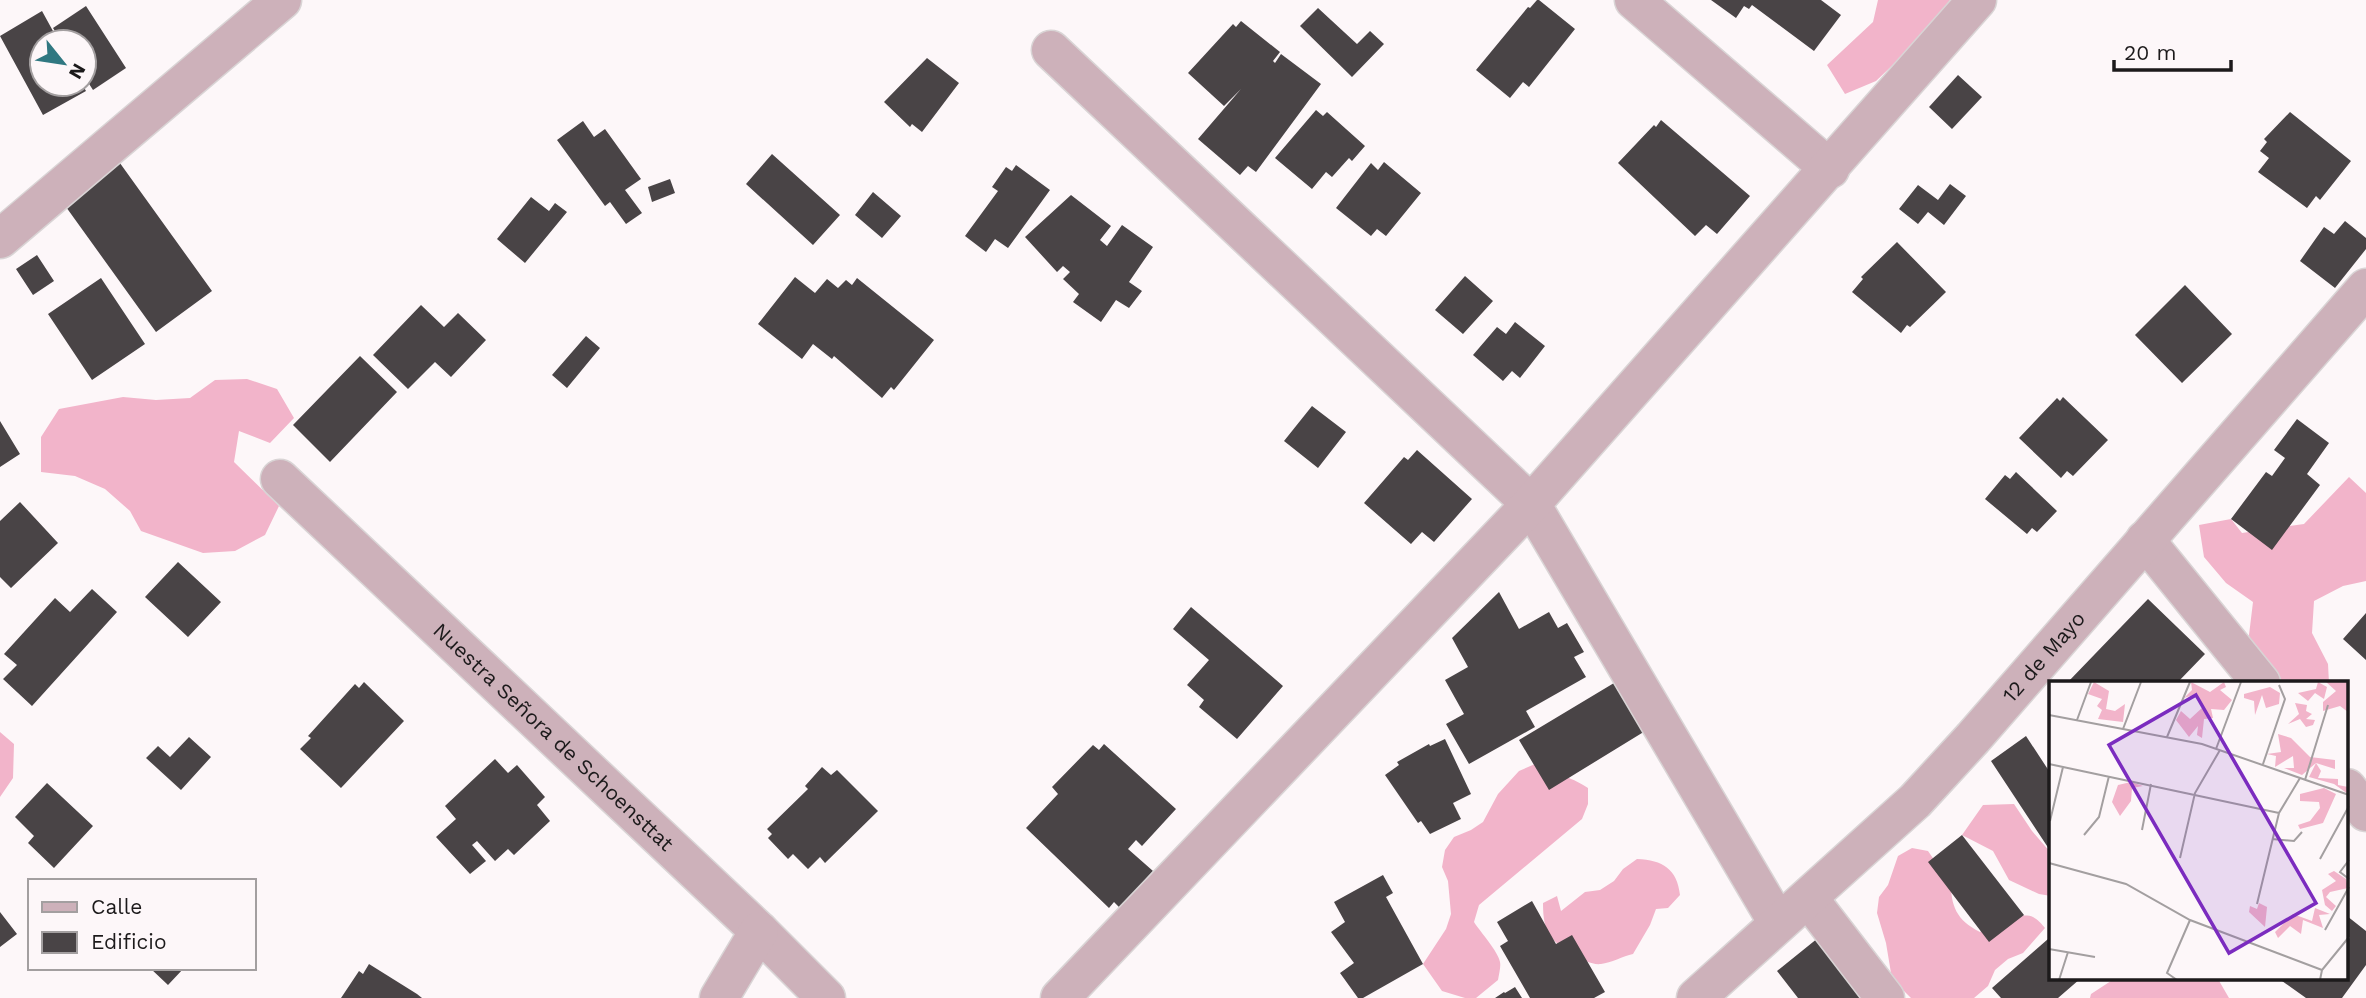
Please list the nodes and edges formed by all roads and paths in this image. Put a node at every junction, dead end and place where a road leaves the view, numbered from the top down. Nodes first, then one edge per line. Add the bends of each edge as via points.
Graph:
1 (282, 0) edge
2 (1634, 0) edge
3 (1977, 0) edge
4 (1051, 50) dead end
5 (1830, 169) junction
6 (0, 239) edge
7 (2366, 288) edge
8 (280, 480) dead end
9 (1531, 503) junction
10 (2145, 540) junction
11 (2259, 681) edge
12 (2348, 789) edge
13 (2366, 811) edge
14 (1809, 899) junction
15 (1778, 923) junction
16 (759, 931) junction
17 (719, 998) edge
18 (827, 998) edge
19 (1060, 998) edge
20 (1696, 998) edge
21 (1885, 998) edge

1 - 6 street
2 - 5 street
3 - 5 street
4 - 9 street
5 - 9 street
7 - 10 street, 12 de Mayo
8 - 16 street, Nuestra Señora de Schoensttat
9 - 15 street
9 - 19 street
10 - 11 street
10 - 14 street, 12 de Mayo via 1923,792
12 - 13 street
14 - 15 street, 12 de Mayo
14 - 21 street
15 - 20 street, 12 de Mayo
16 - 17 street
16 - 18 street, Nuestra Señora de Schoensttat

